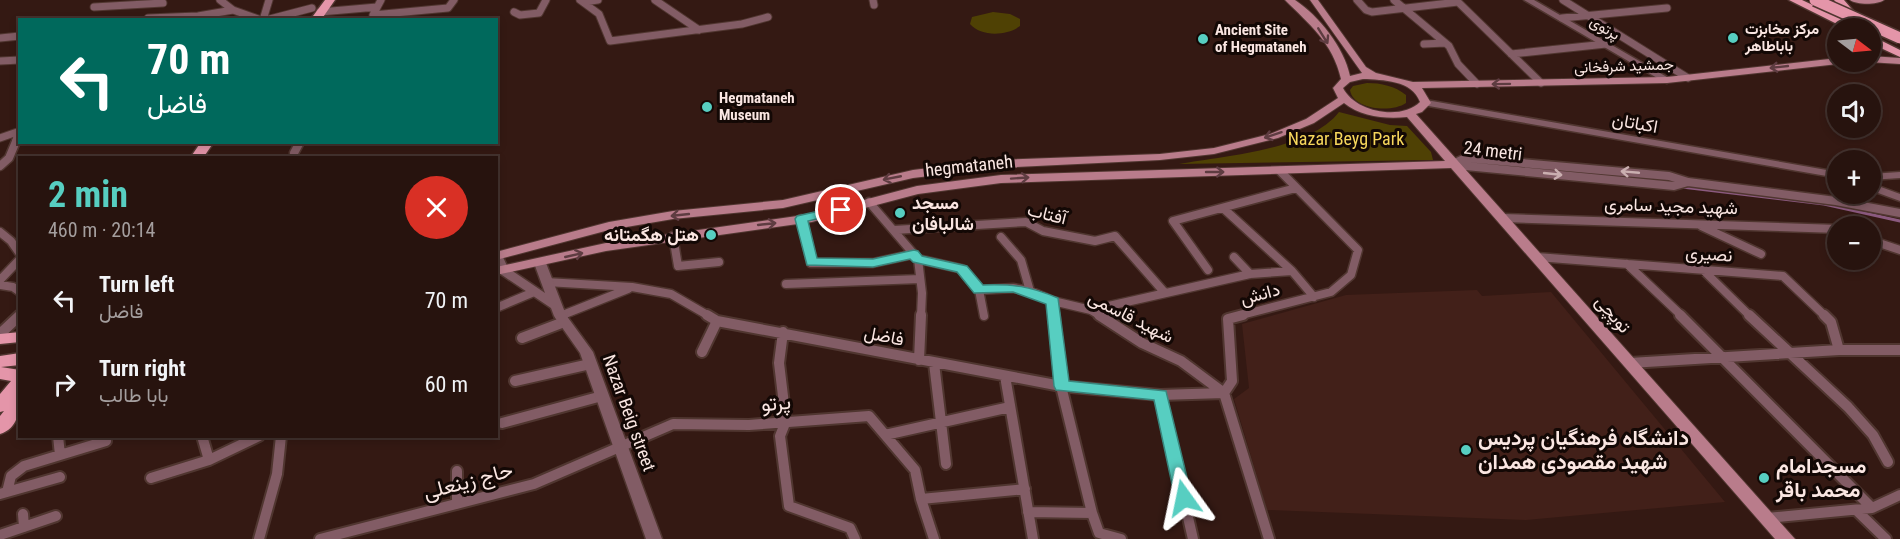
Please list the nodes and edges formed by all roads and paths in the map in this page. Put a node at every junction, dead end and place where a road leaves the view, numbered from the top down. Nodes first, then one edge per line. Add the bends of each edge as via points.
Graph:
1 (220, 0) edge
2 (269, 0) edge
3 (330, 0) edge
4 (463, 0) edge
5 (546, 0) edge
6 (598, 0) edge
7 (655, 0) edge
8 (1289, 0) edge
9 (1314, 0) edge
10 (1357, 0) edge
11 (1394, 0) edge
12 (1528, 0) edge
13 (1563, 0) edge
14 (1794, 0) edge
15 (1802, 0) edge
16 (1815, 0) edge
17 (1837, 0) edge
18 (1854, 0) edge
19 (1880, 0) edge
20 (454, 1) edge
21 (581, 1) edge
22 (1457, 1) edge
23 (165, 2) edge
24 (379, 3) edge
25 (94, 7) dead end
26 (1402, 8) junction
27 (1667, 8) dead end
28 (234, 10) junction
29 (316, 10) edge
30 (417, 11) junction
31 (514, 12) dead end
32 (1825, 15) junction
33 (1589, 16) junction
34 (768, 17) dead end
35 (148, 18) edge
36 (164, 18) edge
37 (257, 18) edge
38 (264, 18) edge
39 (274, 18) edge
40 (422, 18) edge
41 (1562, 18) junction
42 (1831, 18) edge
43 (1841, 18) edge
44 (699, 30) junction
45 (1900, 32) edge
46 (18, 36) edge
47 (1881, 37) edge
48 (0, 38) edge
49 (1900, 38) edge
50 (1424, 44) dead end
51 (1446, 44) junction
52 (1606, 44) junction
53 (1881, 44) edge
54 (1900, 45) edge
55 (1511, 54) junction
56 (1900, 54) edge
57 (18, 60) edge
58 (1881, 60) edge
59 (0, 61) edge
60 (1900, 61) edge
61 (1827, 62) edge
62 (1373, 76) junction
63 (1688, 78) junction
64 (1346, 80) junction
65 (1667, 80) junction
66 (1541, 83) junction
67 (1477, 84) junction
68 (1411, 85) junction
69 (1343, 99) junction
70 (1426, 103) junction
71 (1410, 114) junction
72 (18, 131) edge
73 (18, 134) edge
74 (0, 138) edge
75 (1514, 161) junction
76 (1453, 164) junction
77 (0, 166) edge
78 (1518, 170) junction
79 (1280, 171) junction
80 (1827, 173) edge
81 (1900, 175) edge
82 (1881, 176) edge
83 (1688, 182) junction
84 (1296, 188) junction
85 (1881, 190) edge
86 (1900, 198) edge
87 (869, 202) junction
88 (1223, 208) junction
89 (1900, 213) edge
90 (1503, 218) junction
91 (801, 219) junction
92 (1695, 224) junction
93 (1827, 229) edge
94 (589, 230) junction
95 (894, 230) junction
96 (0, 232) edge
97 (673, 236) junction
98 (1000, 237) dead end
99 (1881, 244) edge
100 (599, 249) junction
101 (1900, 250) edge
102 (18, 251) edge
103 (1761, 254) dead end
104 (498, 256) edge
105 (916, 257) junction
106 (1234, 257) dead end
107 (1537, 257) junction
108 (18, 261) edge
109 (719, 262) dead end
110 (540, 263) junction
111 (843, 263) junction
112 (1627, 264) junction
113 (1208, 270) dead end
114 (1703, 270) junction
115 (500, 271) edge
116 (1292, 271) junction
117 (1251, 274) junction
118 (920, 279) junction
119 (0, 280) edge
120 (546, 282) junction
121 (843, 283) junction
122 (786, 284) dead end
123 (0, 285) edge
124 (632, 287) junction
125 (979, 290) junction
126 (18, 291) edge
127 (1030, 291) junction
128 (534, 292) junction
129 (1165, 293) junction
130 (1314, 297) junction
131 (1053, 301) junction
132 (498, 307) edge
133 (1091, 310) junction
134 (560, 314) junction
135 (18, 317) edge
136 (984, 317) dead end
137 (717, 321) junction
138 (783, 333) junction
139 (0, 334) edge
140 (18, 337) edge
141 (522, 338) dead end
142 (0, 339) edge
143 (1839, 350) junction
144 (1900, 350) edge
145 (702, 352) dead end
146 (1786, 353) junction
147 (1724, 357) junction
148 (18, 359) edge
149 (919, 360) junction
150 (0, 362) edge
151 (934, 363) junction
152 (1630, 363) junction
153 (590, 364) junction
154 (0, 373) edge
155 (1005, 376) junction
156 (18, 378) edge
157 (515, 381) dead end
158 (18, 383) edge
159 (1062, 386) junction
160 (1224, 393) junction
161 (1160, 395) junction
162 (602, 396) junction
163 (0, 406) edge
164 (18, 406) edge
165 (1010, 407) junction
166 (942, 420) junction
167 (786, 421) junction
168 (502, 423) dead end
169 (0, 428) edge
170 (885, 435) junction
171 (58, 438) edge
172 (203, 438) edge
173 (255, 438) edge
174 (281, 438) edge
175 (106, 441) dead end
176 (620, 446) junction
177 (60, 455) junction
178 (209, 460) junction
179 (1888, 462) dead end
180 (946, 465) dead end
181 (457, 471) dead end
182 (60, 477) dead end
183 (151, 478) dead end
184 (1025, 489) junction
185 (4, 493) edge
186 (1900, 495) edge
187 (921, 499) junction
188 (457, 504) junction
189 (1872, 508) junction
190 (1856, 510) junction
191 (1028, 512) junction
192 (1092, 513) junction
193 (56, 516) dead end
194 (1767, 518) junction
195 (363, 533) edge
196 (0, 534) edge
197 (259, 539) edge
198 (320, 539) edge
199 (654, 539) edge
200 (855, 539) edge
201 (934, 539) edge
202 (1033, 539) edge
203 (1121, 539) edge
204 (1193, 539) edge
205 (1269, 539) edge
206 (1786, 539) edge
207 (1886, 539) edge

1 - 28 street
2 - 38 street
3 - 29 main road
4 - 20 street
5 - 31 street via 539,13
6 - 21 street
7 - 44 street
8 -> 64 main road via 1315,22 1345,70
9 - 62 main road via 1362,69
10 - 26 street via 1372,12
11 - 26 street
12 - 41 street, پرتوی
13 - 33 street
14 - 32 main road
15 - 43 main road
16 - 49 main road, bridge
17 - 32 main road via 1850,16
17 - 45 main road
18 - 19 main road
20 - 30 street via 448,8
21 - 44 street via 599,14 610,40
22 - 26 street
22 - 55 street
23 - 25 street
23 - 35 street
24 - 29 street
24 - 30 street via 373,15
26 - 51 street
27 - 33 street, پرتوی
28 - 36 street
28 - 37 street
29 - 39 street
30 - 40 street
32 - 42 main road
33 - 41 street, پرتوی
33 - 63 street
34 - 44 street
41 - 52 street, پرتوی
46 - 48 street
47 - 54 main road
50 - 51 street
51 - 67 street
52 - 55 street
52 - 65 street, پرتوی
53 - 56 main road
55 - 66 street
57 - 59 street
58 - 60 main road
61 -> 63 main road, جمشید شرفخانی
62 - 64 main road
62 - 68 main road, جمشید شرفخانی
63 - 65 main road, جمشید شرفخانی
64 - 69 main road via 1338,88
65 - 66 main road, جمشید شرفخانی
66 -> 67 main road, جمشید شرفخانی
67 - 68 main road, جمشید شرفخانی
68 - 70 main road via 1425,97
69 - 71 main road via 1373,113
69 -> 94 main road, hegmataneh via 1310,121 1274,136 1214,151 947,170 881,180 783,204 673,215
70 - 71 main road
70 - 80 street, اکباتان
71 - 76 main road, توپچی
72 - 74 street
73 - 77 street via 9,158
75 - 76 street, 24 metri via 1466,158
75 - 78 street
83 -> 75 street, 24 metri via 1669,176
76 - 78 street, 24 metri
76 - 79 main road, hegmataneh
76 - 90 main road, توپچی
78 -> 83 street, 24 metri via 1674,186
79 - 84 street, دانش
87 -> 79 main road, hegmataneh via 917,190 1001,179
81 - 82 street
83 - 89 street, 24 metri
84 - 88 street
84 - 130 street, دانش via 1358,250 1351,275 1331,292
85 - 86 street
87 - 91 main road, hegmataneh
87 - 95 street
88 - 113 street via 1173,221
88 - 116 street
90 - 92 street, شهید مجید سامری
90 - 107 main road, توپچی
97 -> 91 main road, hegmataneh
91 - 111 street via 811,262
92 - 93 street, شهید مجید سامری
92 - 103 street
94 - 100 main road via 603,236 605,240
94 - 104 main road, hegmataneh
95 - 105 street
95 - 129 street, آفتاب via 1026,222 1043,231 1095,241 1115,236
96 - 102 street
97 - 100 main road, hegmataneh
97 - 109 street via 678,266
98 - 127 street via 1022,260
99 - 101 street
110 -> 100 main road, hegmataneh
105 - 111 street
105 - 118 street
105 - 125 street via 962,269
106 - 117 street
107 - 112 street, نصیری
107 - 152 main road, توپچی
108 - 119 street
110 - 115 main road, hegmataneh
110 - 120 street, Nazar Beig street
111 - 121 street
112 - 114 street, نصیری
112 - 147 street
114 - 143 street, نصیری via 1783,276 1831,322
114 - 146 street
115 - 128 street, Nazar Beig street
116 - 117 street
116 - 130 street
117 - 129 street
118 - 121 street
118 - 149 street
120 - 124 street, فاضل
120 - 134 street, Nazar Beig street
121 - 122 street
123 - 126 street
124 - 134 street
124 - 137 street, فاضل via 671,294
125 - 127 street, شهید قاسمی
125 - 136 street
127 - 131 street, شهید قاسمی
128 - 132 street
128 - 134 street, Nazar Beig street
129 - 133 street
130 - 160 street, دانش via 1228,319 1232,381
131 - 133 street, شهید قاسمی
131 - 159 street
133 - 160 street, شهید قاسمی via 1142,343 1181,361
134 - 141 street
134 - 153 street, Nazar Beig street
135 - 139 street
137 - 138 street, فاضل
137 - 145 street
138 - 149 street, فاضل
138 - 167 street via 779,363
140 - 142 main road
143 - 144 street
143 - 146 street
146 - 147 street
146 - 179 street via 1848,407 1873,435
147 - 152 street
147 - 189 street
148 - 150 main road
149 - 151 street, فاضل
151 - 155 street, فاضل
151 - 166 street
152 - 194 main road, توپچی
153 - 157 street
153 - 162 street, Nazar Beig street
154 - 156 main road
155 - 159 street, فاضل
155 - 165 street
158 - 163 main road
159 - 161 street, فاضل
159 - 192 street
160 - 161 street, فاضل
160 - 205 street
161 - 204 street
162 - 168 street
162 - 176 street, Nazar Beig street
164 - 169 main road
165 - 166 street
165 - 184 street
166 - 170 street
166 - 180 street
167 - 170 street, پرتو via 869,416
167 - 176 street, پرتو via 749,425 673,424
167 - 200 street via 780,436 789,506 850,528
170 - 187 street, پرتو via 915,470
171 - 177 street
172 - 178 street
173 - 178 street
174 - 197 street via 277,474
175 - 177 street
176 - 188 street, حاج زینعلی via 534,484
176 - 199 street, Nazar Beig street
177 - 185 street via 24,466 11,476
178 - 183 street
181 - 188 street
182 - 185 street
184 - 187 street
184 - 191 street
186 - 189 street
187 - 201 street
188 - 195 street, حاج زینعلی
189 - 190 street
190 - 194 street
190 - 207 street
191 - 192 street
191 - 202 street
192 - 203 street via 1099,533
193 - 196 street via 23,520
194 - 206 main road, توپچی
195 - 198 street, حاج زینعلی

